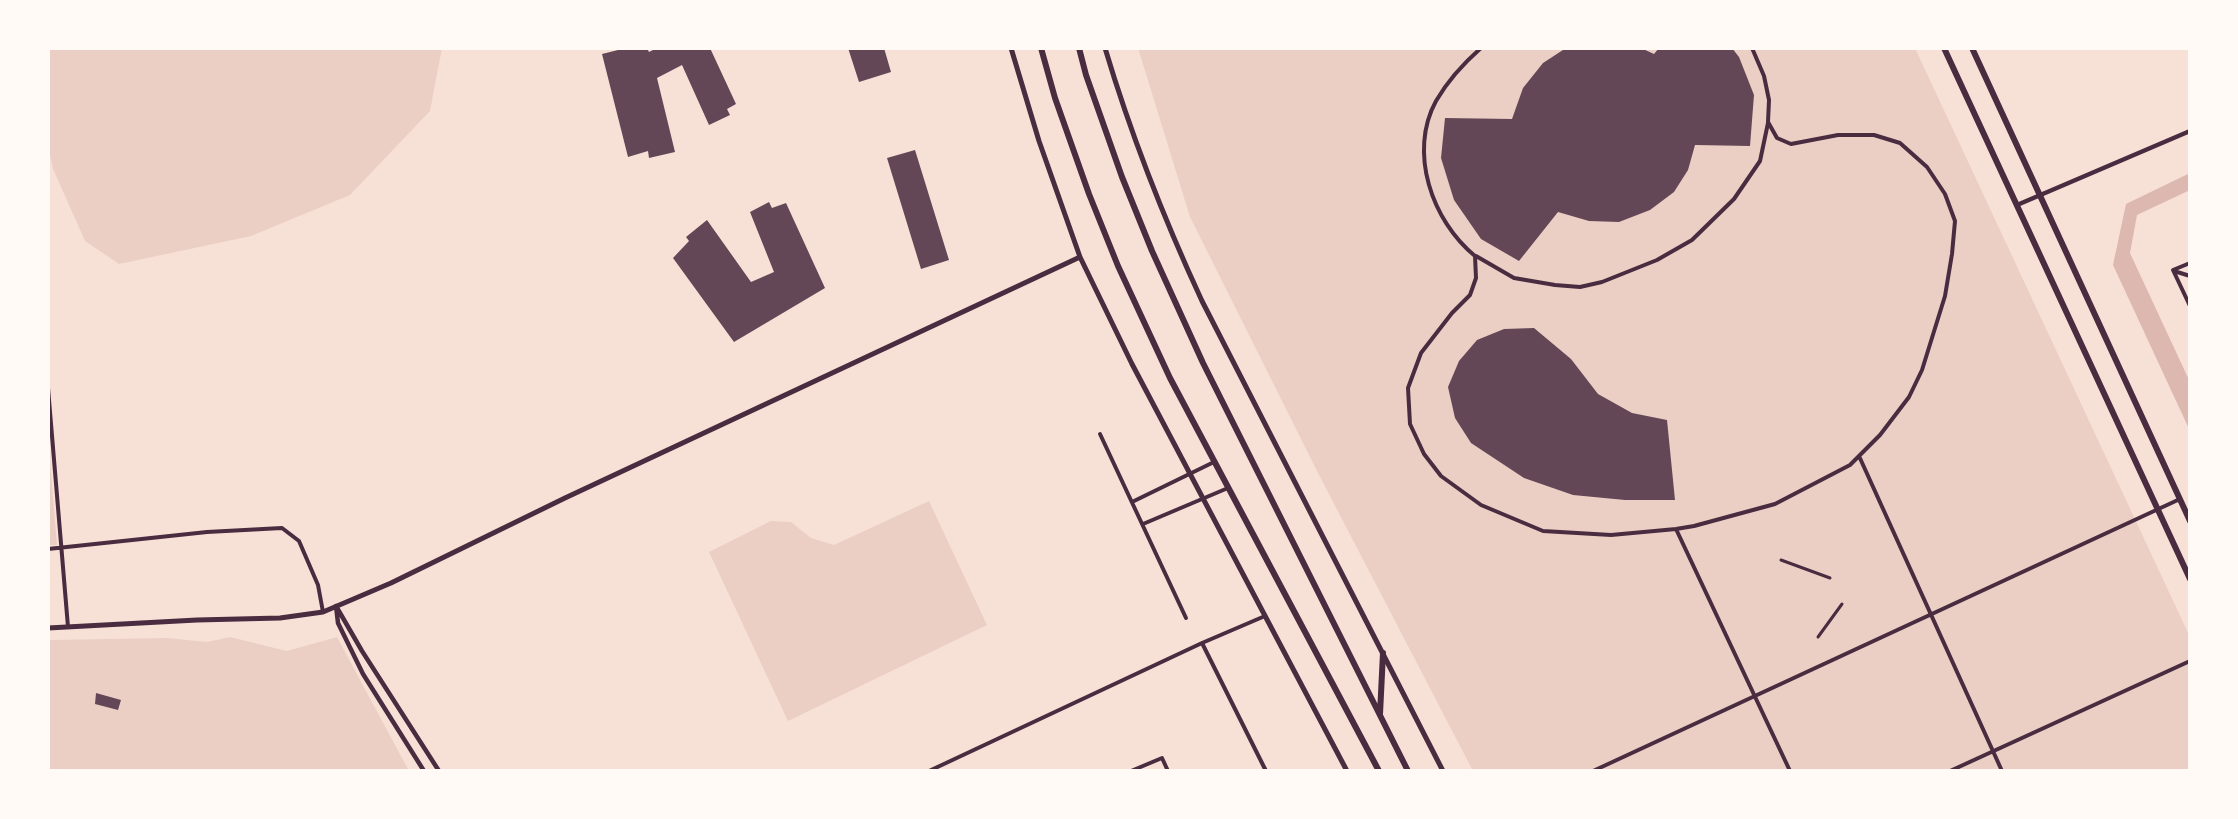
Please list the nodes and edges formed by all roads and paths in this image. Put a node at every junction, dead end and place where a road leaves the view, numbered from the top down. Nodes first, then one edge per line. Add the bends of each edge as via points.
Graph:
1 (1011, 48) edge
2 (1041, 48) edge
3 (1079, 48) edge
4 (1105, 48) edge
5 (1481, 48) edge
6 (1752, 48) edge
7 (1944, 48) edge
8 (1972, 48) edge
9 (1768, 122) junction
10 (2190, 130) edge
11 (2039, 196) junction
12 (2017, 205) junction
13 (1475, 256) junction
14 (1080, 257) junction
15 (2190, 263) edge
16 (2174, 270) junction
17 (2190, 276) edge
18 (2190, 306) edge
19 (48, 388) edge
20 (1100, 434) dead end
21 (1859, 456) junction
22 (1215, 462) junction
23 (1190, 474) junction
24 (1229, 488) junction
25 (1203, 499) junction
26 (2180, 499) junction
27 (1132, 502) junction
28 (2157, 509) junction
29 (2190, 521) edge
30 (1143, 524) junction
31 (1676, 529) junction
32 (62, 548) junction
33 (48, 549) edge
34 (1781, 560) dead end
35 (1830, 578) dead end
36 (2190, 579) edge
37 (1840, 605) dead end
38 (336, 606) junction
39 (323, 612) junction
40 (1931, 615) junction
41 (1265, 616) junction
42 (1186, 618) dead end
43 (68, 627) junction
44 (48, 628) edge
45 (1818, 637) dead end
46 (1202, 643) junction
47 (1383, 653) junction
48 (2190, 661) edge
49 (1755, 696) junction
50 (1380, 715) junction
51 (1993, 751) junction
52 (424, 771) edge
53 (439, 771) edge
54 (929, 771) edge
55 (1131, 771) edge
56 (1168, 771) edge
57 (1266, 771) edge
58 (1347, 771) edge
59 (1379, 771) edge
60 (1408, 771) edge
61 (1443, 771) edge
62 (1593, 771) edge
63 (1790, 771) edge
64 (1950, 771) edge
65 (2002, 771) edge

1 - 14 main road
2 - 22 main road via 1054,98 1118,266 1170,378
3 - 50 main road via 1122,177 1152,251 1203,363
4 - 47 main road via 1176,245
5 - 13 street via 1436,102 1423,153 1436,206
6 - 9 street via 1764,76
7 - 12 main road
8 - 11 main road
9 - 13 street via 1760,160 1734,199 1692,240 1657,260 1580,287 1514,278
9 - 21 street via 1777,138 1791,144 1838,135 1874,135 1900,143 1928,167 1945,194 1955,221 1945,296 1922,370 1910,397
10 - 11 street
11 - 12 street
11 - 26 main road
12 - 28 main road
13 - 31 street via 1476,278 1470,295 1421,353 1408,388 1410,424 1424,454 1441,476 1480,505 1543,531 1611,535
14 - 23 main road
14 - 38 main road
15 - 16 street
16 - 17 street
16 - 18 street
19 - 32 street
20 - 27 street
21 - 31 street via 1850,465 1774,504
21 - 40 street
22 - 23 street
22 - 24 main road
23 - 25 main road
23 - 27 street
24 - 25 street
24 - 59 main road
25 - 30 street
25 - 41 main road
26 - 28 street
26 - 29 main road
27 - 30 street
28 - 36 main road
28 - 40 street
30 - 42 street
31 - 49 street
32 - 33 street
32 - 39 street via 282,528 299,540 318,585
32 - 43 street
34 - 35 street
37 - 45 street
38 - 39 main road
38 - 52 street via 338,623 363,674
38 - 53 street
39 - 43 main road via 280,618
40 - 49 street
40 - 51 street
41 - 46 street
41 - 58 main road
43 - 44 main road
46 - 54 street
46 - 57 street
47 - 50 main road
47 - 61 main road
48 - 51 street
49 - 62 street
49 - 63 street
50 - 60 main road
51 - 64 street
51 - 65 street
55 - 56 street via 1162,758

